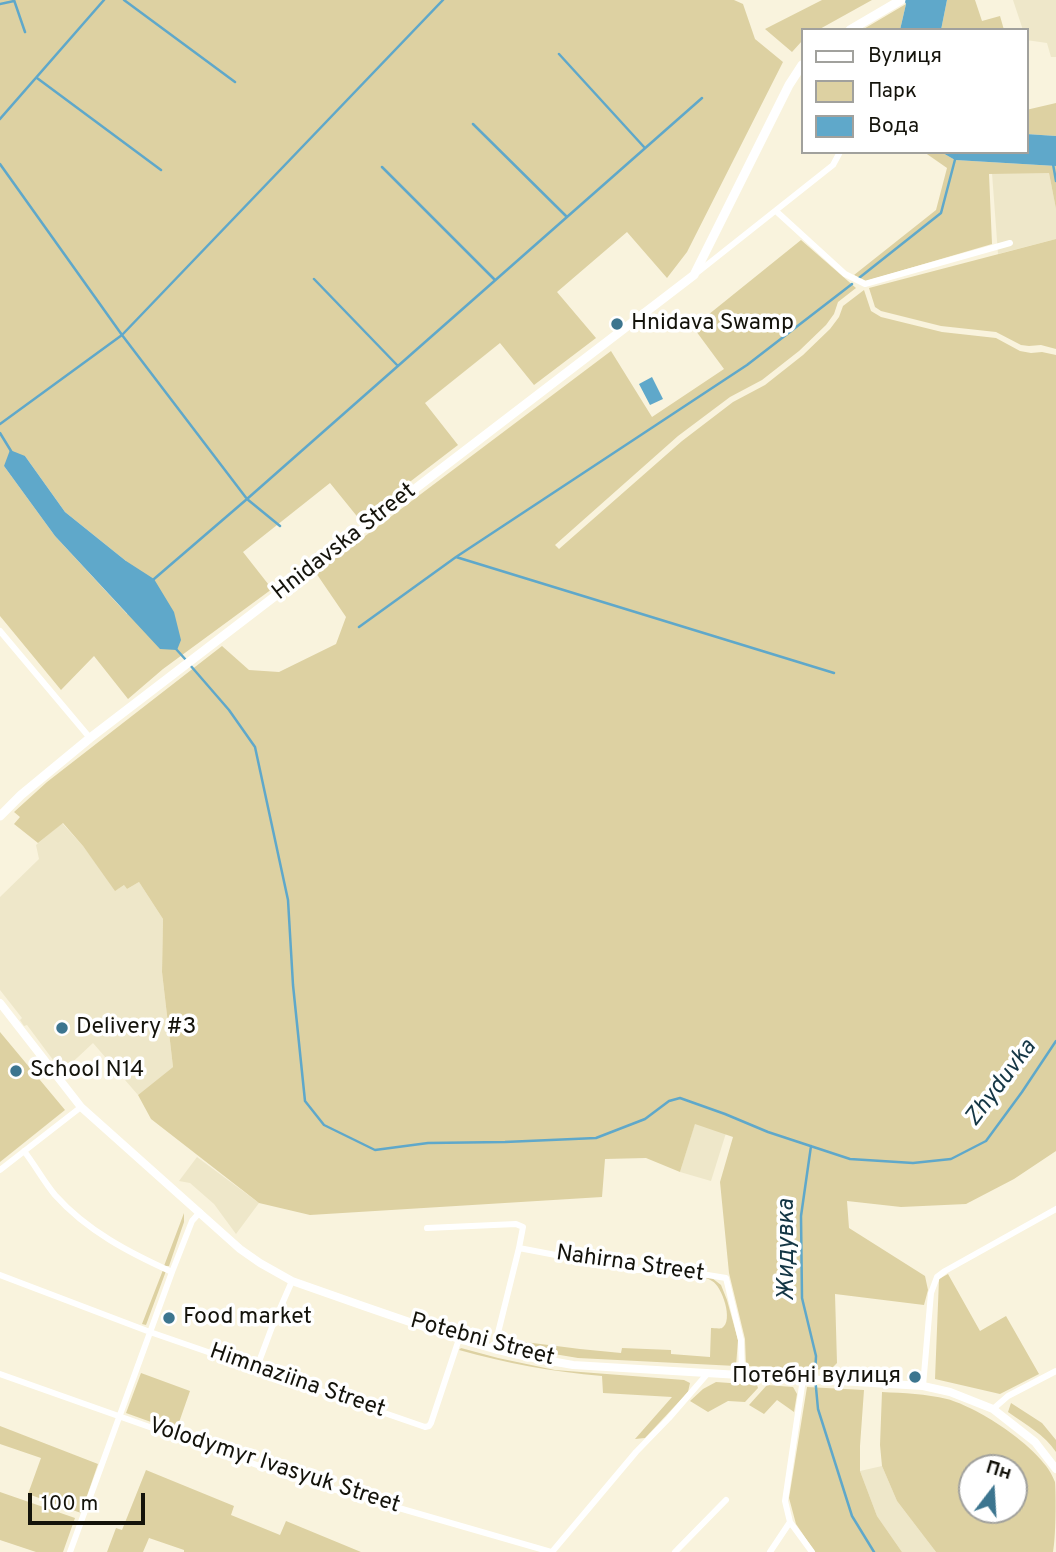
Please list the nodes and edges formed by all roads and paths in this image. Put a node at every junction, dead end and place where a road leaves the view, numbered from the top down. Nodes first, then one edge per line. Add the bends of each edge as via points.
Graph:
1 (901, 0) edge
2 (853, 28) edge
3 (800, 68) edge
4 (839, 154) edge
5 (776, 211) junction
6 (1010, 243) dead end
7 (694, 275) junction
8 (0, 631) edge
9 (90, 737) junction
10 (0, 816) edge
11 (0, 1003) edge
12 (80, 1107) junction
13 (24, 1151) junction
14 (0, 1170) edge
15 (1056, 1209) edge
16 (200, 1212) junction
17 (427, 1228) dead end
18 (519, 1248) junction
19 (172, 1272) junction
20 (0, 1275) edge
21 (292, 1281) junction
22 (150, 1332) junction
23 (459, 1339) junction
24 (494, 1349) junction
25 (257, 1367) junction
26 (1056, 1371) edge
27 (708, 1373) junction
28 (0, 1374) edge
29 (742, 1375) junction
30 (806, 1379) junction
31 (923, 1386) junction
32 (993, 1409) junction
33 (119, 1416) junction
34 (1056, 1469) edge
35 (726, 1500) dead end
36 (790, 1522) junction
37 (69, 1552) edge
38 (552, 1552) edge
39 (675, 1552) edge
40 (770, 1552) edge
41 (812, 1552) edge

1 - 2 main road
3 - 7 main road, Hnidavska Street
4 - 5 street, Hnidavska Street via 833,165
5 - 6 street via 845,274 865,284
5 - 7 street, Hnidavska Street
7 - 9 main road, Hnidavska Street
8 - 9 street
9 - 10 main road, Hnidavska Street
11 - 12 street, Potebni Street
12 - 13 street
12 - 16 street, Potebni Street
13 - 14 street
13 - 19 street via 55,1195 84,1223
15 - 31 street via 937,1277 931,1293
16 - 19 street via 192,1220
16 - 21 street, Potebni Street via 240,1249
17 - 18 street via 519,1224 523,1229
18 - 24 street
18 - 29 street, Nahirna Street via 634,1270 677,1270 726,1278 741,1340
19 - 22 street
20 - 22 street, Himnaziina Street
21 - 23 street, Potebni Street
21 - 25 street
22 - 25 street, Himnaziina Street
22 - 33 street
23 - 24 street, Potebni Street
23 - 25 street, Himnaziina Street via 432,1423 425,1427
24 - 27 street, Potebni Street via 573,1365
26 - 32 street
27 - 29 street, Potebni Street
27 - 38 street
28 - 33 street, Volodymyr Ivasyuk Street
29 - 30 street, Potebni Street
30 - 31 street, Potebni Street
30 - 36 street via 785,1492
31 - 32 street, Potebni Street
32 - 34 street, Potebni Street via 1035,1442
33 - 37 street
33 - 38 street, Volodymyr Ivasyuk Street via 288,1476
35 - 39 street
36 - 40 street
36 - 41 street

